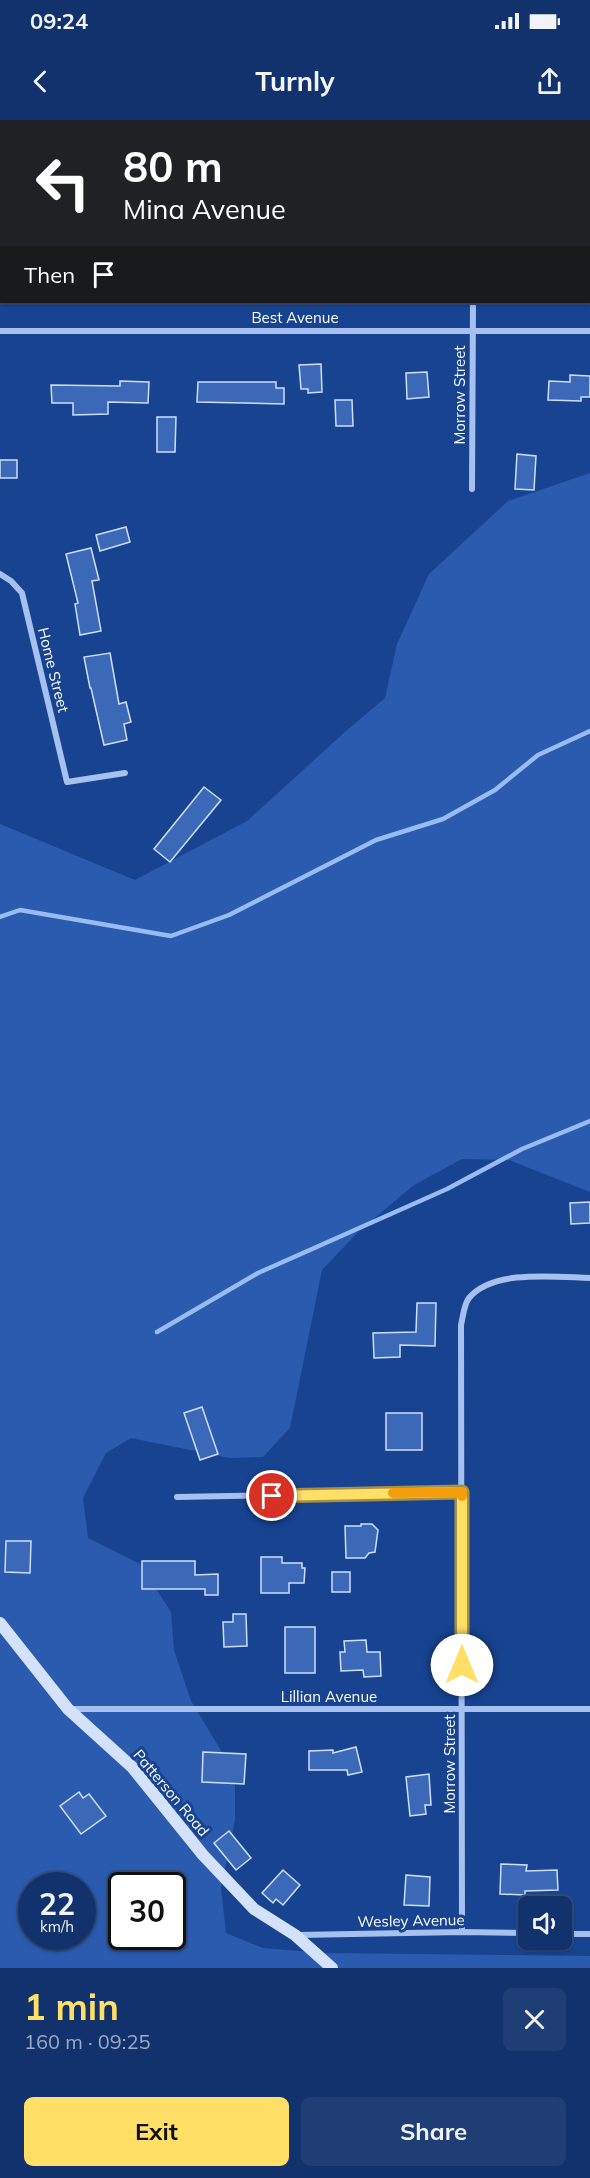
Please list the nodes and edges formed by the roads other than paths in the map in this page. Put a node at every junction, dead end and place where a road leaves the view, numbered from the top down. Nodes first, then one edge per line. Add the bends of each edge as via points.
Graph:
1 (473, 303) edge
2 (473, 330) junction
3 (0, 331) edge
4 (590, 331) edge
5 (472, 489) dead end
6 (0, 574) edge
7 (125, 773) dead end
8 (590, 1278) edge
9 (462, 1492) junction
10 (177, 1497) dead end
11 (0, 1623) edge
12 (462, 1708) junction
13 (68, 1709) junction
14 (590, 1709) edge
15 (462, 1932) junction
16 (518, 1933) edge
17 (572, 1934) edge
18 (590, 1934) edge
19 (295, 1935) junction
20 (332, 1968) edge

1 - 2 street, Morrow Street
2 - 3 street, Best Avenue
2 - 4 street, Best Avenue
2 - 5 street, Morrow Street
6 - 7 street, Home Street via 22,593 68,782
8 - 9 street, Morrow Street via 514,1277 489,1284 468,1299 461,1325
9 - 10 street
9 - 12 street, Morrow Street
11 - 13 street, Patterson Road
12 - 13 street, Lillian Avenue
12 - 14 street, Lillian Avenue
12 - 15 street, Morrow Street
13 - 19 street, Patterson Road via 132,1767 203,1855 254,1910
15 - 16 street, Wesley Avenue
15 - 19 street, Wesley Avenue
17 - 18 street
19 - 20 street, Patterson Road

